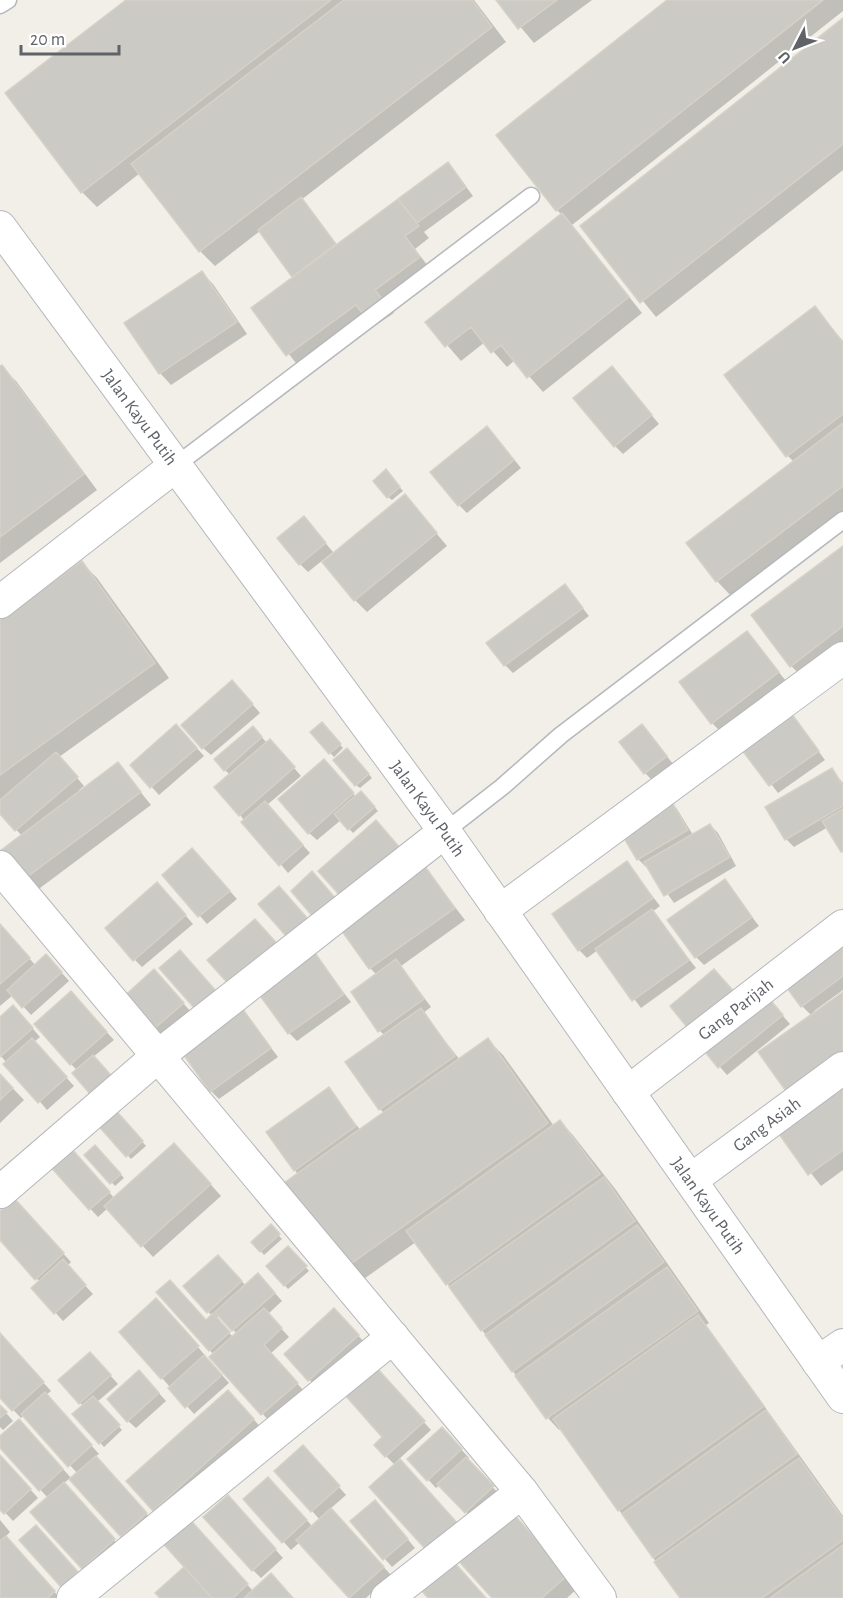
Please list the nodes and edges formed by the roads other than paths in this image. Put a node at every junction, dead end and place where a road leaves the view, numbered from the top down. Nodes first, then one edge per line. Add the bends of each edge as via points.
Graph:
1 (8, 0) edge
2 (0, 5) edge
3 (531, 196) dead end
4 (0, 227) edge
5 (175, 466) junction
6 (843, 520) edge
7 (0, 603) edge
8 (843, 658) edge
9 (443, 833) junction
10 (0, 867) edge
11 (500, 911) junction
12 (843, 926) edge
13 (158, 1056) junction
14 (843, 1068) edge
15 (628, 1092) junction
16 (690, 1180) junction
17 (0, 1192) edge
18 (393, 1337) junction
19 (831, 1354) edge
20 (843, 1397) edge
21 (522, 1492) junction
22 (73, 1598) edge
23 (387, 1598) edge
24 (600, 1598) edge

1 - 2 lane
3 - 5 lane
4 - 5 street, Jalan Kayu Putih
5 - 7 street
5 - 9 street, Jalan Kayu Putih
6 - 9 lane via 561,735
8 - 11 street
9 - 11 street, Jalan Kayu Putih
9 - 13 street
10 - 13 street
11 - 15 street, Jalan Kayu Putih
12 - 15 street, Gang Parijah
13 - 17 street
13 - 18 street
14 - 16 street, Gang Asiah
15 - 16 street, Jalan Kayu Putih
16 - 19 street, Jalan Kayu Putih
18 - 21 street
18 - 22 street
19 - 20 street, Jalan Kayu Putih
21 - 23 street
21 - 24 street

